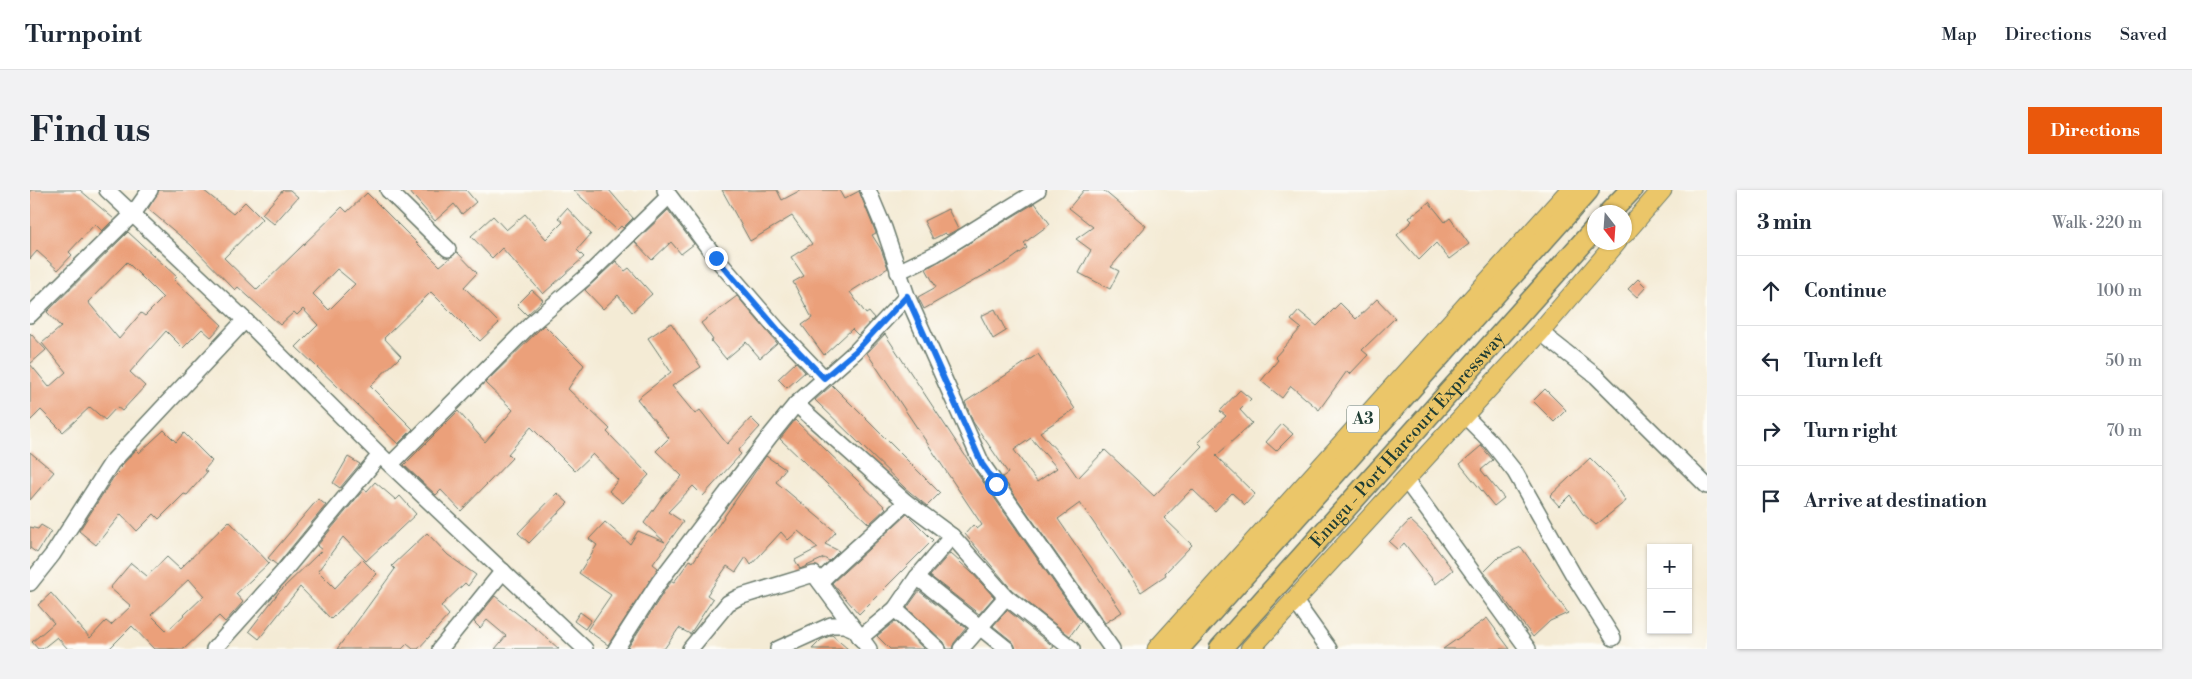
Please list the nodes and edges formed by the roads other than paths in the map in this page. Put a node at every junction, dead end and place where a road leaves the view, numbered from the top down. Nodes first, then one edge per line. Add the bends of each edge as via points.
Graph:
1 (107, 190) edge
2 (150, 190) edge
3 (388, 190) edge
4 (868, 190) edge
5 (1038, 190) edge
6 (1570, 190) edge
7 (1588, 190) edge
8 (1630, 190) edge
9 (1662, 190) edge
10 (667, 193) edge
11 (1616, 205) edge
12 (133, 214) junction
13 (1632, 225) edge
14 (1587, 238) edge
15 (448, 249) dead end
16 (1610, 250) edge
17 (898, 272) junction
18 (907, 296) junction
19 (30, 315) edge
20 (245, 320) junction
21 (1540, 332) junction
22 (824, 378) junction
23 (796, 404) junction
24 (1464, 415) junction
25 (385, 460) junction
26 (1405, 479) junction
27 (1707, 486) edge
28 (906, 502) junction
29 (952, 536) junction
30 (503, 571) junction
31 (917, 577) junction
32 (820, 582) junction
33 (30, 583) edge
34 (1006, 597) junction
35 (1294, 600) junction
36 (894, 609) junction
37 (980, 625) junction
38 (1613, 638) dead end
39 (861, 639) edge
40 (798, 646) edge
41 (214, 649) edge
42 (440, 649) edge
43 (585, 649) edge
44 (616, 649) edge
45 (690, 649) edge
46 (778, 649) edge
47 (938, 649) edge
48 (961, 649) edge
49 (1006, 649) edge
50 (1071, 649) edge
51 (1112, 649) edge
52 (1157, 649) edge
53 (1178, 649) edge
54 (1220, 649) edge
55 (1250, 649) edge
56 (1328, 649) edge
57 (1528, 649) edge

1 - 12 street
2 - 12 street
3 - 15 street
4 - 17 street
5 - 17 street via 936,254
6 - 52 main road, A3
7 - 53 highway, Enugu - Port Harcourt Expressway / A3
8 - 11 highway
9 - 13 main road
10 - 22 street via 716,258
10 - 25 street via 586,277
12 - 19 street
12 - 20 street
14 - 54 highway, Enugu - Port Harcourt Expressway / A3
16 - 21 main road, Enugu - Port Harcourt Expressway
17 - 18 street
18 - 22 street via 856,351
18 - 51 street via 982,464
20 - 25 street
20 - 33 street via 112,462 53,554
21 - 24 main road, Enugu - Port Harcourt Expressway
21 - 27 street via 1596,376
22 - 23 street
23 - 28 street
23 - 44 street via 659,582
24 - 26 main road, Enugu - Port Harcourt Expressway
24 - 38 street via 1515,472
25 - 30 street
25 - 41 street
26 - 35 main road, Enugu - Port Harcourt Expressway
26 - 57 street
28 - 29 street
28 - 32 street
29 - 31 street
29 - 34 street
30 - 42 street
30 - 43 street
31 - 36 street
31 - 37 street
32 - 39 street
32 - 45 street via 817,576 812,575 739,596 728,603
34 - 37 street
34 - 50 street
35 - 55 main road, Enugu - Port Harcourt Expressway
35 - 56 street
36 - 39 street
36 - 47 street
37 - 48 street
37 - 49 street
39 - 40 street via 844,625 831,624
40 - 46 street

